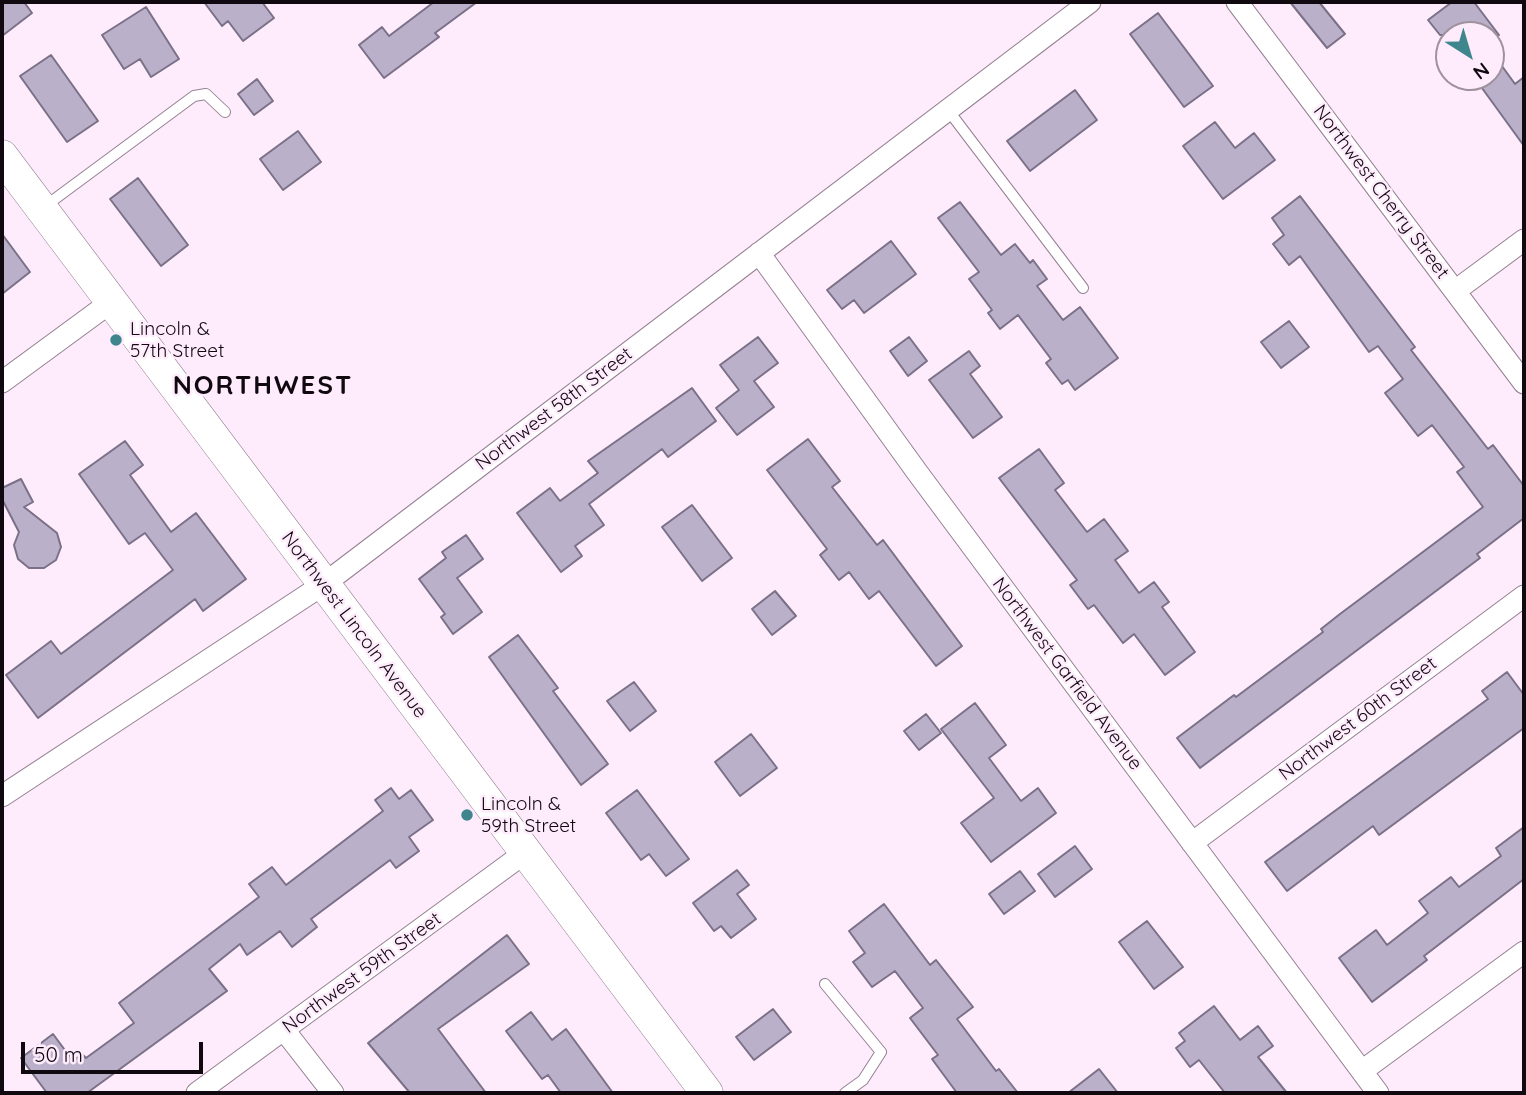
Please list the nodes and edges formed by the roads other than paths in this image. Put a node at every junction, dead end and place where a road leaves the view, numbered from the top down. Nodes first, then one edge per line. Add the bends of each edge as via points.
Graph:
1 (1090, 2) edge
2 (1237, 2) edge
3 (948, 110) junction
4 (225, 111) dead end
5 (5, 169) edge
6 (41, 209) junction
7 (1524, 240) edge
8 (759, 253) junction
9 (1083, 288) dead end
10 (1455, 291) junction
11 (111, 302) junction
12 (2, 382) edge
13 (1524, 383) edge
14 (324, 584) junction
15 (1524, 596) edge
16 (2, 796) edge
17 (1192, 843) junction
18 (526, 852) junction
19 (1524, 952) edge
20 (825, 984) dead end
21 (284, 1030) junction
22 (1362, 1071) junction
23 (197, 1093) edge
24 (333, 1093) edge
25 (707, 1093) edge
26 (845, 1093) edge
27 (1378, 1093) edge

1 - 3 street, Northwest 58th Street
2 - 10 street, Northwest Cherry Street
3 - 8 street, Northwest 58th Street
3 - 9 lane
4 - 6 lane via 206,94 194,96
5 - 6 street, Northwest Lincoln Avenue
6 - 11 street, Northwest Lincoln Avenue
7 - 10 street
8 - 14 street, Northwest 58th Street
8 - 17 street, Northwest Garfield Avenue
10 - 13 street, Northwest Cherry Street
11 - 12 street
11 - 14 street, Northwest Lincoln Avenue
14 - 16 street, Northwest 58th Street
14 - 18 street, Northwest Lincoln Avenue
15 - 17 street, Northwest 60th Street
17 - 22 street, Northwest Garfield Avenue
18 - 21 street, Northwest 59th Street
18 - 25 street, Northwest Lincoln Avenue
19 - 22 street
20 - 26 lane via 881,1052 863,1080
21 - 23 street, Northwest 59th Street
21 - 24 street
22 - 27 street, Northwest Garfield Avenue

